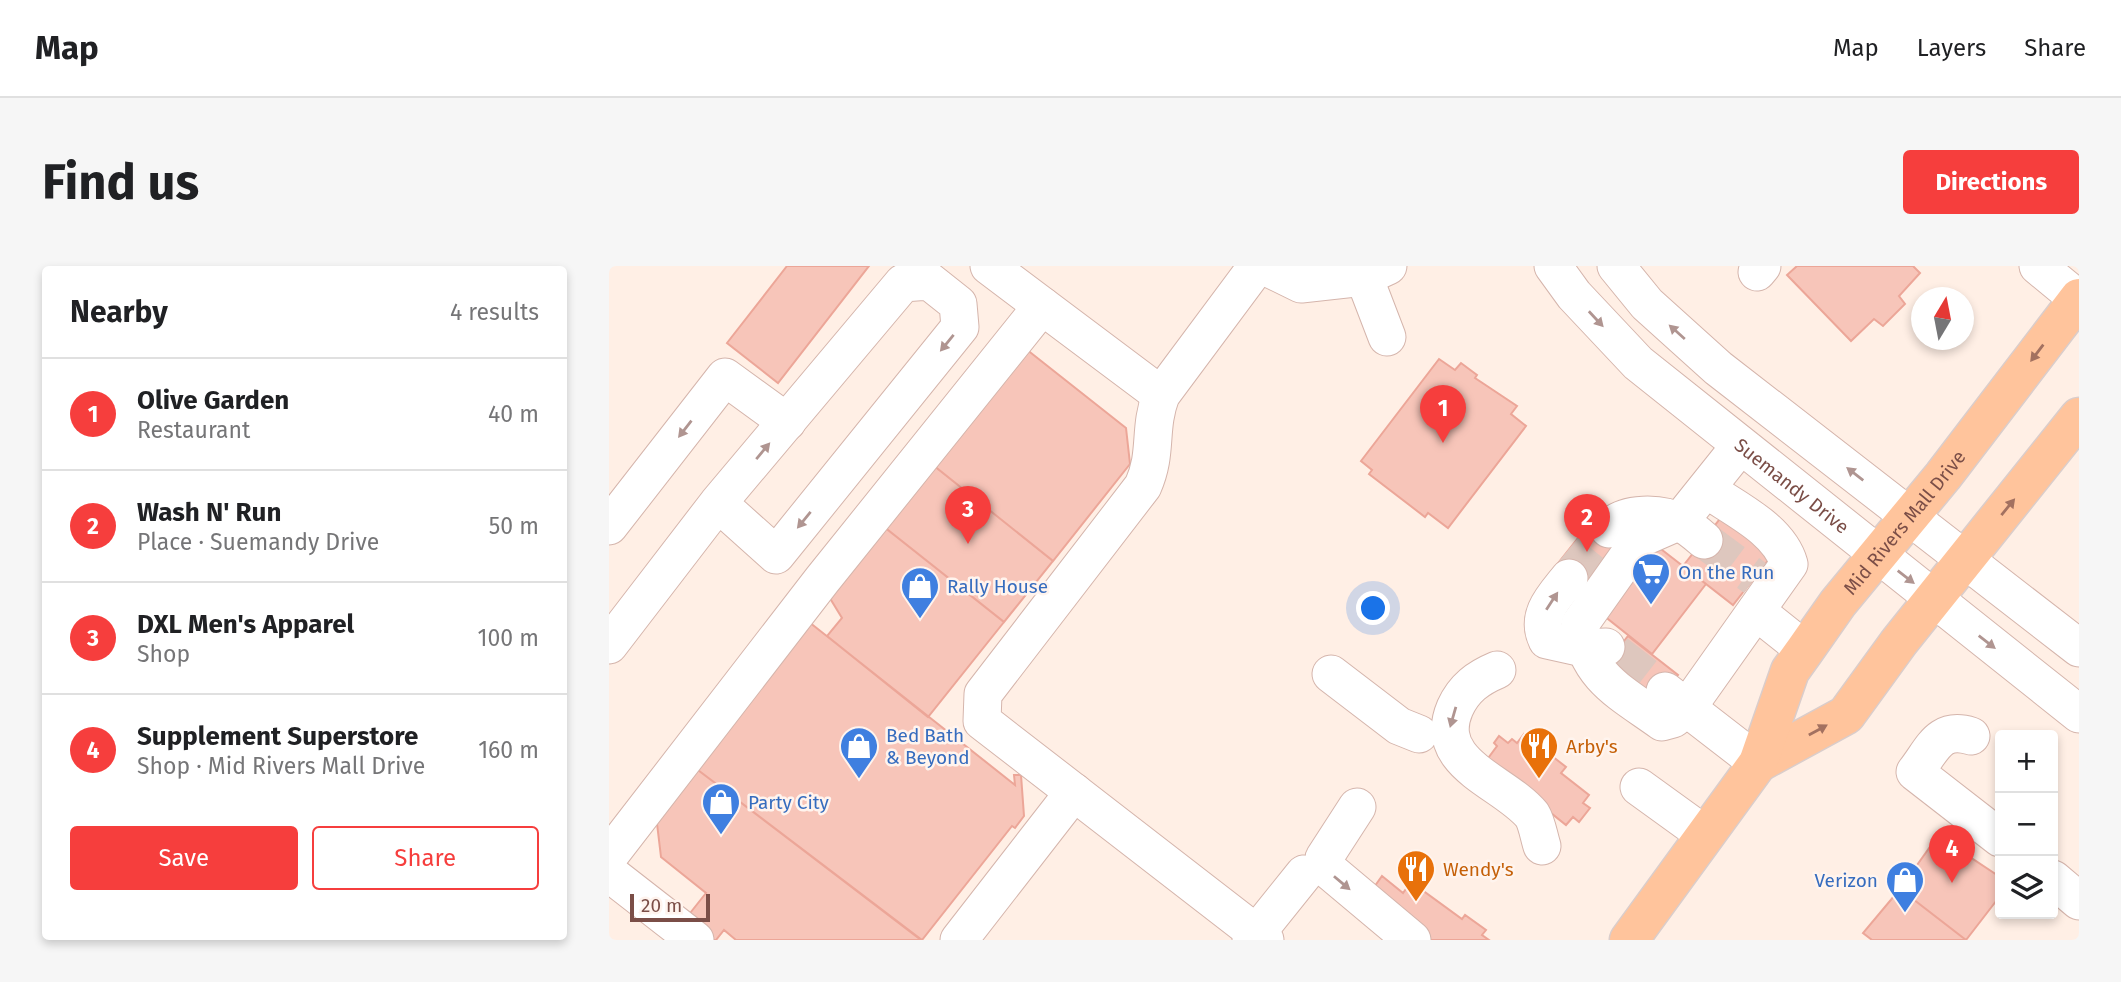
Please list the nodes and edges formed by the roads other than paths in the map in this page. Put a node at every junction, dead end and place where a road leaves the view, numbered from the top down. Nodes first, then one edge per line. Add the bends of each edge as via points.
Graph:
1 (989, 266) edge
2 (1257, 266) edge
3 (1264, 266) edge
4 (1553, 266) edge
5 (1616, 266) edge
6 (2038, 266) edge
7 (1376, 272) edge
8 (2079, 299) edge
9 (1042, 306) junction
10 (1387, 337) dead end
11 (1161, 396) junction
12 (2079, 417) edge
13 (787, 422) junction
14 (1740, 446) junction
15 (1706, 489) junction
16 (718, 503) junction
17 (1909, 516) junction
18 (609, 526) edge
19 (1609, 529) tunnel mouth
20 (1692, 531) junction
21 (1878, 555) junction
22 (1965, 560) junction
23 (1569, 578) tunnel mouth
24 (1760, 593) junction
25 (1934, 599) junction
26 (609, 645) edge
27 (2079, 648) edge
28 (1805, 650) junction
29 (1599, 651) junction
30 (1497, 670) dead end
31 (1331, 674) dead end
32 (1676, 699) junction
33 (2079, 714) edge
34 (1419, 734) dead end
35 (1971, 736) dead end
36 (1758, 763) junction
37 (1639, 787) dead end
38 (1074, 792) junction
39 (1357, 807) dead end
40 (1704, 834) junction
41 (1995, 834) edge
42 (1542, 846) dead end
43 (609, 856) edge
44 (609, 873) edge
45 (1304, 874) dead end
46 (2058, 883) edge
47 (2079, 901) edge
48 (1257, 938) edge
49 (695, 940) edge
50 (959, 940) edge
51 (1412, 940) edge
52 (1629, 940) edge

1 - 9 street
2 - 11 street
3 - 7 street via 1301,284
4 -> 14 street, Suemandy Drive via 1638,363
17 -> 5 street via 1718,368 1647,304
6 - 8 street
7 - 10 street
8 -> 17 main road, Mid Rivers Mall Drive
9 - 11 street
9 - 43 street
11 - 38 street via 1152,419 1153,462 1143,486 983,694 982,720
22 -> 12 main road, Mid Rivers Mall Drive
16 -> 13 street
13 -> 16 street via 903,283 929,281 958,304 960,327 776,555
13 -> 18 street via 725,377
14 - 15 street
14 - 21 street, Suemandy Drive
15 - 20 street
15 - 24 street via 1785,548 1789,564
16 - 26 street
17 - 21 main road, Mid Rivers Mall Drive
17 - 22 street
19 - 20 street via 1625,516 1643,515
20 - 29 street via 1641,538 1580,624
21 -> 25 street, Suemandy Drive
21 - 28 main road, Mid Rivers Mall Drive
22 - 25 main road, Mid Rivers Mall Drive
22 - 27 street
29 -> 23 street via 1547,640 1542,630 1548,605
24 - 28 street
24 - 32 street
25 -> 33 street, Suemandy Drive
36 -> 25 main road, Mid Rivers Mall Drive via 1846,715
28 - 36 main road, Mid Rivers Mall Drive via 1790,671
29 - 32 street via 1600,677 1662,722 1673,719
30 -> 42 street via 1476,679 1456,706 1449,725 1451,745 1471,767 1533,816
31 - 34 street via 1399,726
32 - 36 street
35 - 41 street via 1956,731 1943,735 1915,772
36 - 40 main road, Mid Rivers Mall Drive
37 - 40 street
38 - 48 street
38 - 50 street
39 -> 51 street via 1324,858 1325,867
40 - 52 main road, Mid Rivers Mall Drive
44 - 49 street
45 - 48 street
46 - 47 street

